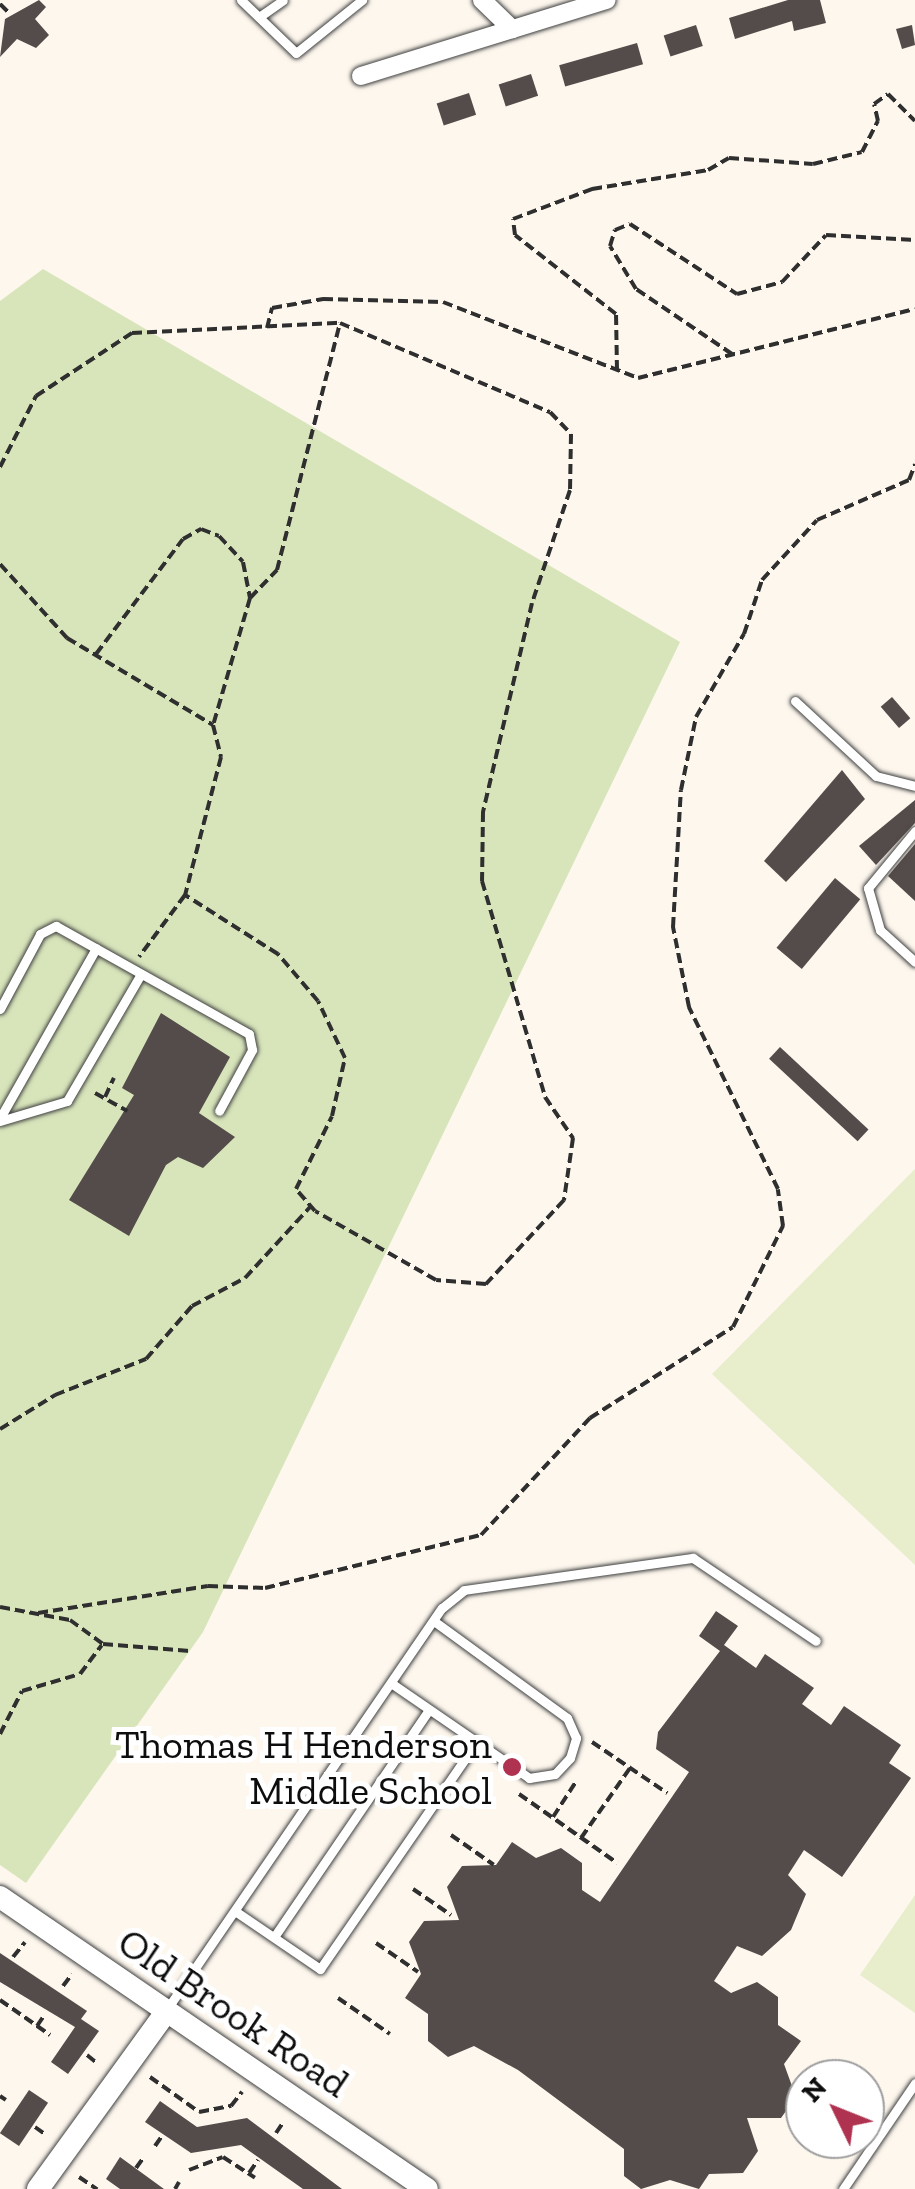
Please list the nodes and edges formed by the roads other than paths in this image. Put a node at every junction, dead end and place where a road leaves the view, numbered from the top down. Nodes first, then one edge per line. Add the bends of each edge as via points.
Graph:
1 (242, 0) edge
2 (283, 0) edge
3 (362, 0) edge
4 (482, 0) edge
5 (607, 0) edge
6 (259, 17) junction
7 (512, 29) junction
8 (361, 76) dead end
9 (795, 701) dead end
10 (915, 786) edge
11 (915, 831) edge
12 (96, 948) junction
13 (915, 962) edge
14 (141, 974) junction
15 (0, 1009) edge
16 (218, 1111) dead end
17 (0, 1120) edge
18 (434, 1621) junction
19 (816, 1641) dead end
20 (391, 1683) junction
21 (429, 1710) junction
22 (475, 1744) junction
23 (0, 1897) edge
24 (235, 1911) junction
25 (274, 1937) junction
26 (166, 2012) junction
27 (915, 2083) edge
28 (38, 2189) edge
29 (427, 2189) edge
30 (842, 2189) edge

1 - 6 lane
2 - 6 lane
3 - 6 lane via 296,53
4 - 7 street
5 - 7 street
7 - 8 street
9 - 10 lane via 876,776
11 - 13 lane via 868,888 880,930
12 - 14 lane
12 - 15 lane via 56,926 40,934
12 - 17 lane
14 - 16 lane via 249,1034 252,1050
14 - 17 lane via 67,1101
18 - 19 lane via 464,1590 683,1557 709,1565
18 - 20 lane
18 - 22 lane via 558,1710 576,1738 562,1767 539,1778
20 - 21 lane
20 - 24 lane
21 - 22 lane
21 - 25 lane
22 - 25 lane via 320,1969
23 - 26 street, Old Brook Road
24 - 25 lane
24 - 26 lane
26 - 28 street
26 - 29 street, Old Brook Road
27 - 30 lane

